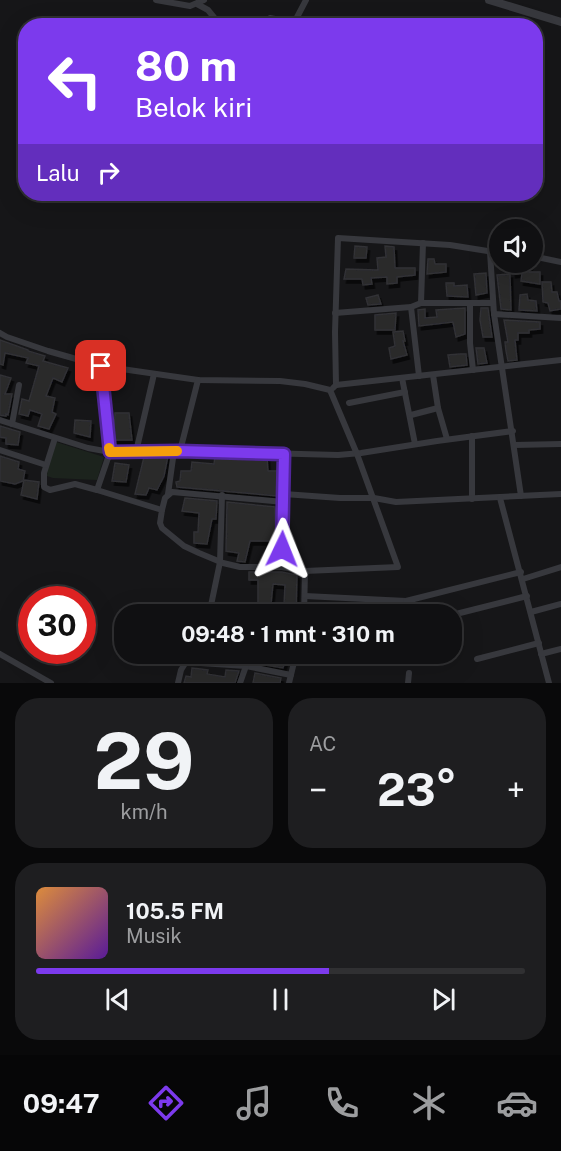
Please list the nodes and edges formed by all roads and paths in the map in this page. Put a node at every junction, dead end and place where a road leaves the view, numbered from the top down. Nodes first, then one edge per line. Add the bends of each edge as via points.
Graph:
1 (156, 0) edge
2 (204, 0) edge
3 (306, 0) edge
4 (489, 0) edge
5 (197, 4) junction
6 (214, 18) edge
7 (297, 18) edge
8 (561, 22) edge
9 (423, 243) junction
10 (489, 252) edge
11 (543, 258) edge
12 (561, 262) edge
13 (491, 273) edge
14 (421, 303) junction
15 (493, 303) junction
16 (470, 304) junction
17 (411, 307) junction
18 (335, 313) junction
19 (494, 314) junction
20 (561, 318) edge
21 (0, 333) edge
22 (561, 360) edge
23 (101, 366) junction
24 (502, 368) junction
25 (474, 370) junction
26 (154, 374) junction
27 (433, 375) junction
28 (419, 376) junction
29 (402, 378) junction
30 (198, 380) junction
31 (19, 385) dead end
32 (333, 388) junction
33 (405, 392) junction
34 (349, 403) dead end
35 (438, 408) junction
36 (411, 415) junction
37 (0, 420) edge
38 (12, 424) junction
39 (513, 431) junction
40 (472, 436) junction
41 (55, 438) junction
42 (447, 439) junction
43 (415, 444) junction
44 (561, 444) edge
45 (514, 445) junction
46 (0, 450) edge
47 (177, 451) junction
48 (110, 452) junction
49 (136, 452) junction
50 (284, 454) junction
51 (357, 454) junction
52 (46, 465) junction
53 (97, 490) junction
54 (168, 494) junction
55 (284, 494) junction
56 (561, 494) edge
57 (222, 495) junction
58 (521, 496) junction
59 (374, 498) junction
60 (500, 498) junction
61 (472, 499) junction
62 (284, 502) junction
63 (162, 510) junction
64 (220, 562) junction
65 (282, 567) junction
66 (561, 567) edge
67 (304, 570) junction
68 (522, 575) junction
69 (305, 596) junction
70 (527, 596) junction
71 (406, 601) junction
72 (211, 604) edge
73 (305, 604) edge
74 (406, 604) edge
75 (561, 604) edge
76 (462, 612) edge
77 (531, 612) junction
78 (539, 643) junction
79 (561, 649) edge
80 (541, 654) junction
81 (1, 656) edge
82 (477, 659) dead end
83 (184, 664) edge
84 (216, 664) edge
85 (294, 664) edge
86 (246, 666) junction
87 (409, 673) dead end
88 (291, 675) junction
89 (51, 683) edge
90 (178, 683) edge
91 (240, 683) edge
92 (289, 683) edge
93 (408, 683) edge
94 (549, 683) edge

1 - 5 street via 183,6
2 - 5 street
3 - 7 street
4 - 8 street
5 - 6 street
9 - 10 street
9 - 14 street
9 - 18 street via 338,238
11 - 12 street
13 - 15 street
14 - 16 street
14 - 17 street
15 - 16 street
15 - 19 street
16 - 25 street
17 - 18 street
17 - 28 street
18 - 32 street
19 - 20 street
19 - 24 street
21 - 23 street
22 - 24 street
23 - 26 street
23 - 48 street
24 - 25 street
24 - 39 street
25 - 27 street
26 - 30 street
26 - 49 street
27 - 28 street
27 - 35 street
28 - 29 street
29 - 32 street
29 - 33 street
30 - 32 street via 261,379
30 - 47 street
31 - 38 street
32 - 51 street
33 - 34 street
33 - 36 street
35 - 36 street
35 - 42 street
36 - 43 street
37 - 38 street
38 - 41 street
39 - 40 street
39 - 45 street
40 - 42 street
40 - 61 street
41 - 48 street
41 - 52 street
42 - 43 street
43 - 51 street
44 - 45 street
45 - 58 street
46 - 52 street
47 - 49 street
47 - 50 street
47 - 54 street
48 - 49 street
48 - 53 street
50 - 51 street
50 - 55 street
51 - 59 street
52 - 53 street via 46,489 75,484
53 - 63 street
54 - 57 street via 174,491
54 - 63 street
55 - 59 street
55 - 62 street
56 - 58 street
57 - 62 street
57 - 64 street
58 - 60 street
59 - 61 street via 388,502
59 - 67 street via 398,567
60 - 61 street
60 - 68 street
62 - 65 street
63 - 64 street via 162,528 184,546
64 - 65 street via 246,568
64 - 72 street
65 - 67 street
66 - 68 street
67 - 69 street
68 - 70 street
68 - 71 street
69 - 71 street
69 - 73 street
70 - 76 street
70 - 77 street
71 - 74 street
75 - 77 street
77 - 78 street
78 - 80 street
78 - 82 street
79 - 80 street
80 - 94 street
81 - 89 street
83 - 90 street
84 - 86 street
85 - 88 street
86 - 88 street
86 - 91 street
87 - 93 street
88 - 92 street

